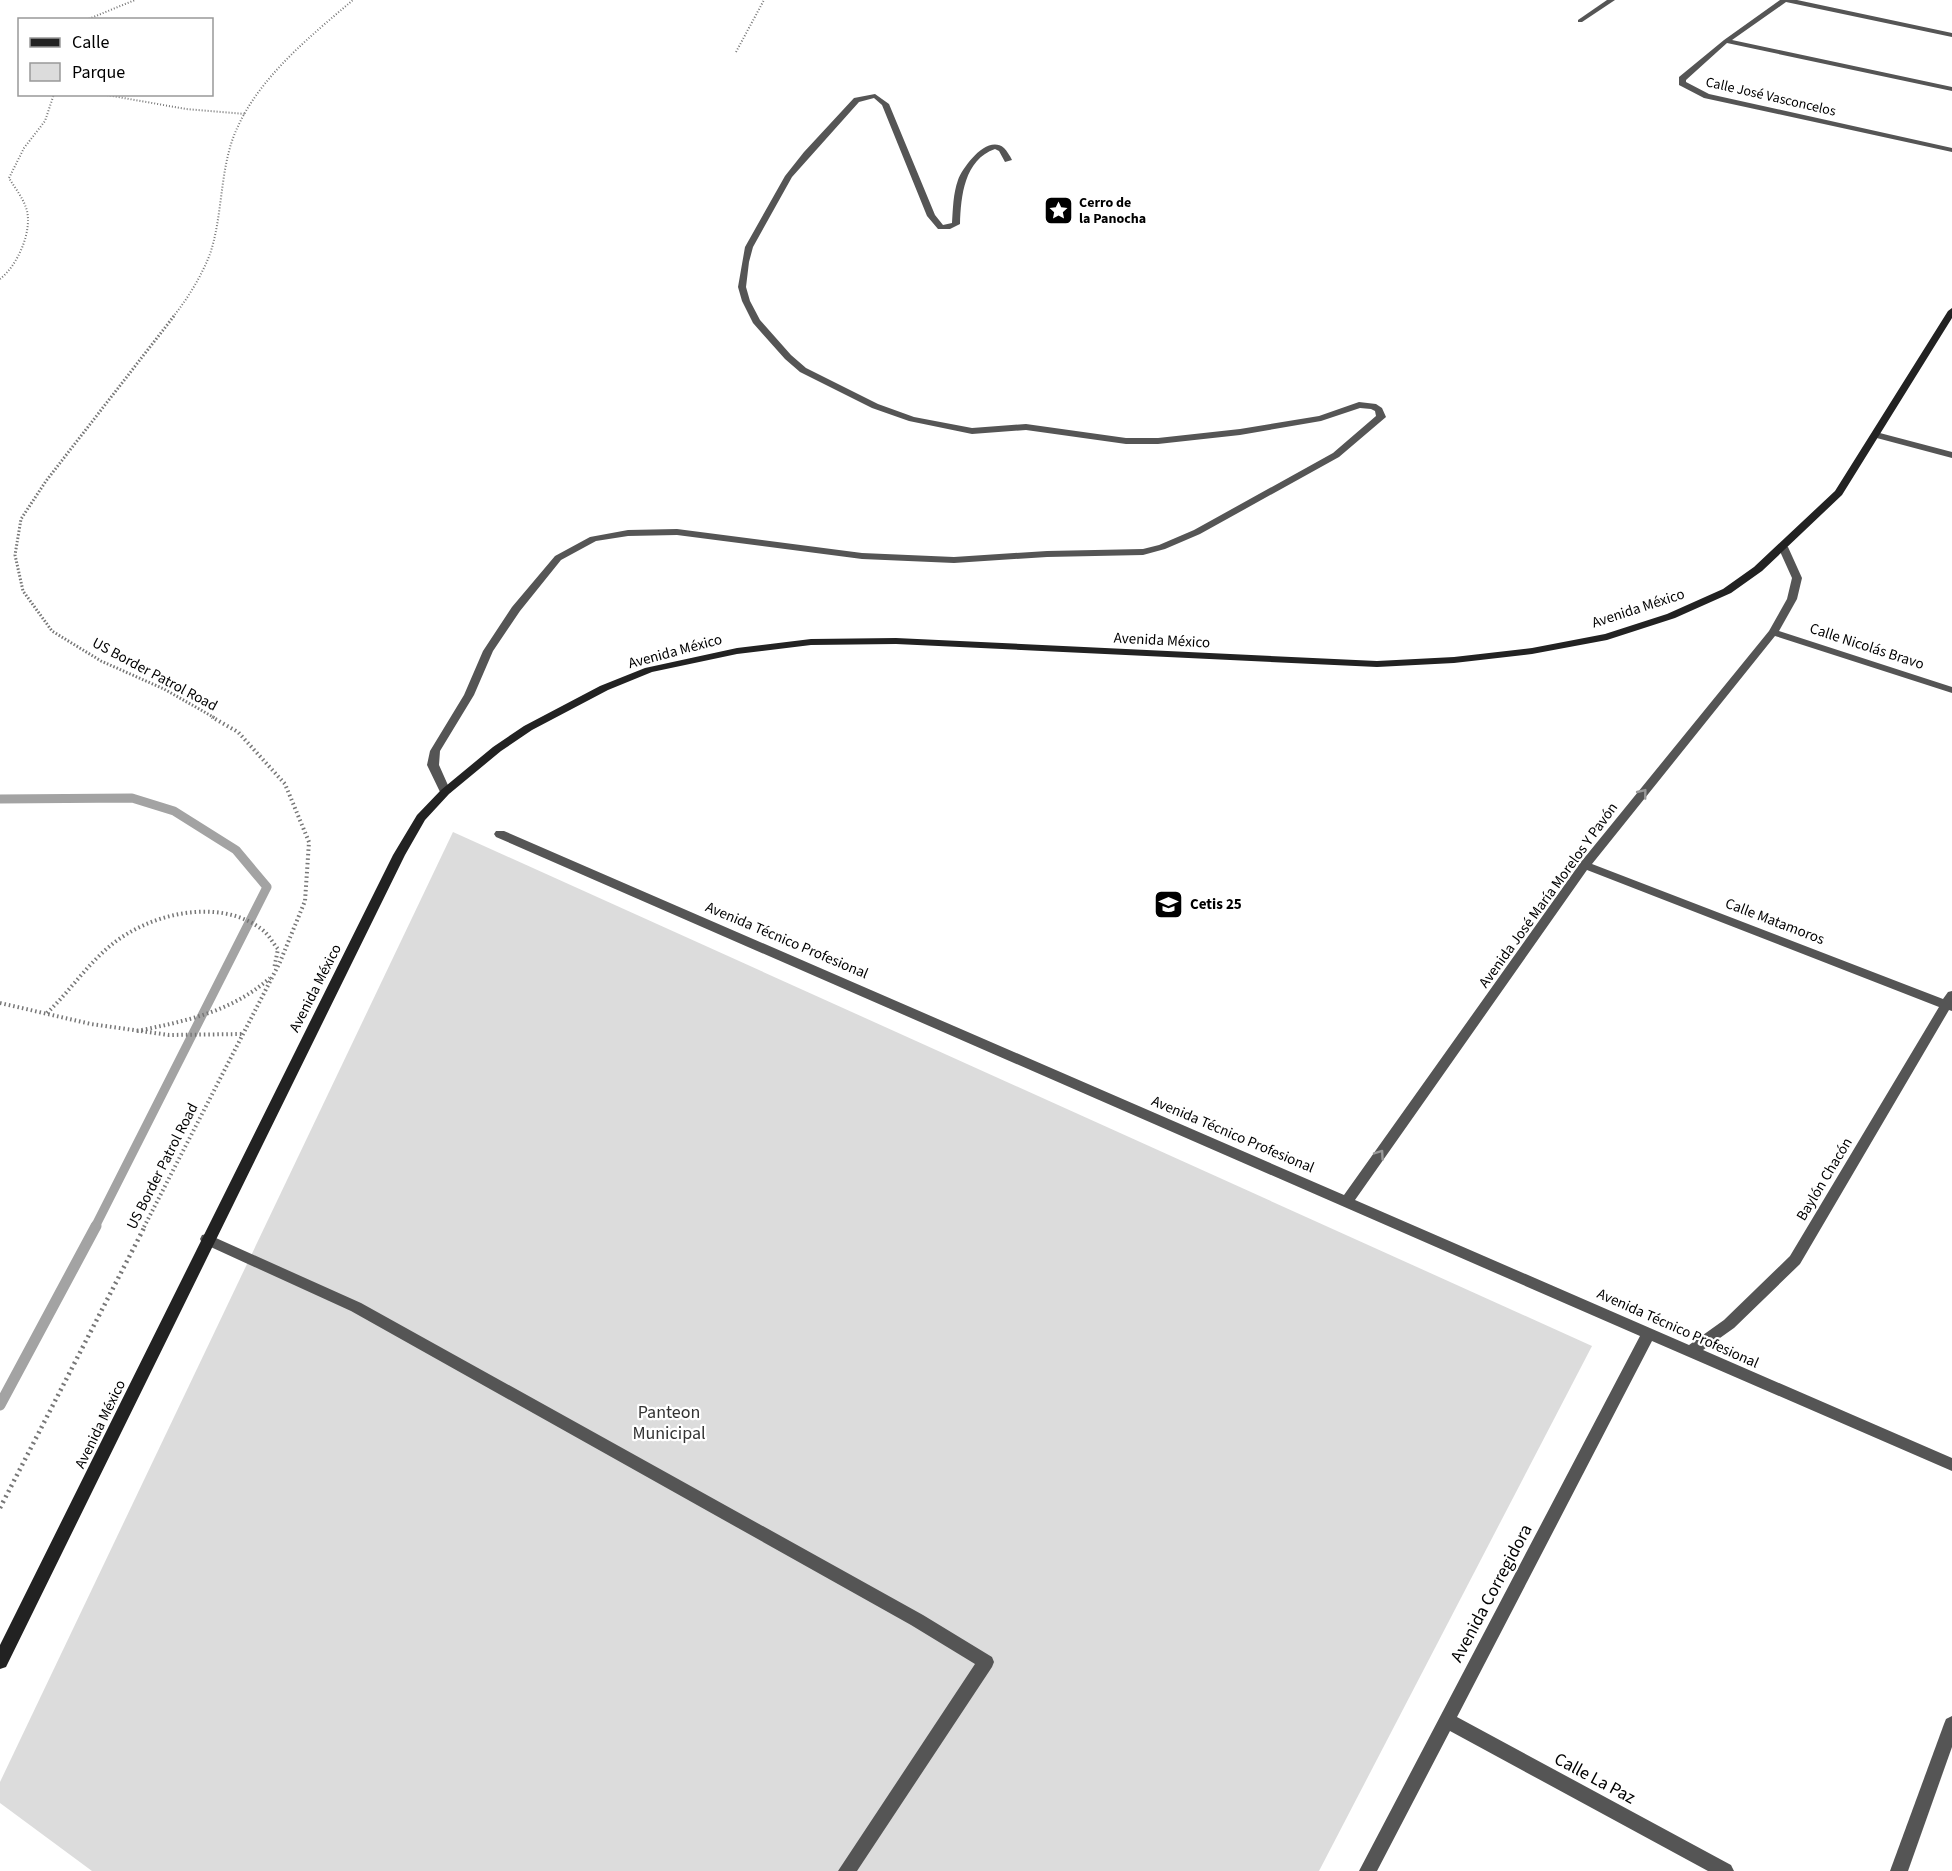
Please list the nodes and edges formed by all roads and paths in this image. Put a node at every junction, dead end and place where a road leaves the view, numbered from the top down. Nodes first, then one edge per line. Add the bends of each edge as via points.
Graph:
1 (135, 0) edge
2 (353, 0) edge
3 (764, 0) edge
4 (1612, 0) edge
5 (1786, 0) edge
6 (91, 18) edge
7 (1580, 21) dead end
8 (1952, 35) edge
9 (1726, 41) junction
10 (736, 52) dead end
11 (1952, 89) edge
12 (53, 96) edge
13 (112, 96) edge
14 (245, 114) junction
15 (1952, 150) edge
16 (1008, 160) dead end
17 (0, 279) edge
18 (1952, 311) edge
19 (1876, 435) junction
20 (1952, 455) edge
21 (1783, 547) junction
22 (1773, 632) junction
23 (1952, 690) edge
24 (445, 792) junction
25 (500, 834) dead end
26 (1585, 865) junction
27 (274, 974) junction
28 (1950, 1002) edge
29 (0, 1003) edge
30 (47, 1013) junction
31 (137, 1030) junction
32 (243, 1034) junction
33 (1346, 1202) junction
34 (207, 1239) junction
35 (1649, 1333) junction
36 (1691, 1351) junction
37 (1952, 1465) edge
38 (0, 1508) edge
39 (0, 1662) edge
40 (1446, 1720) junction
41 (1952, 1724) edge
42 (847, 1871) edge
43 (1368, 1871) edge
44 (1725, 1871) edge
45 (1899, 1871) edge

1 - 6 path
2 - 14 path, US Border Patrol Road via 279,69 252,98
3 - 10 path
4 - 7 street
5 - 8 street
5 - 9 street, Calle José Vasconcelos
9 - 11 street
9 - 15 street, Calle José Vasconcelos via 1682,83 1707,96
12 - 17 path via 45,121 24,148 9,178 28,213 19,256 8,276
13 - 14 path
14 - 27 path, US Border Patrol Road via 232,142 210,253 191,293 46,481 21,519 15,555 24,591 52,631 237,732 285,784 309,843 306,901
16 - 24 street via 1002,150 993,147 975,159 964,172 958,189 956,224 941,227 931,216 885,104 875,96 857,100 789,176 749,247 742,286 756,321 788,357 827,384 912,419 963,430 1026,428 1141,441 1240,432 1321,418 1366,404 1379,410 1380,417 1336,455 1197,532 1143,552 954,560 862,556 677,532 628,533 593,539 558,558 488,651 469,695 435,751 433,765
18 - 19 main road
19 - 20 street
19 - 21 main road, Avenida México via 1839,493
21 - 22 street, Avenida José María Morelos Y Pavón via 1797,578 1792,598
21 - 24 main road, Avenida México via 1727,591 1671,616 1607,637 1454,660 1377,664 1299,662 896,641 811,642 738,651 649,670 604,688 528,728
22 - 23 street, Calle Nicolás Bravo
26 -> 22 street, Avenida José María Morelos Y Pavón
24 - 34 main road, Avenida México via 421,818 399,855
25 - 33 street, Avenida Técnico Profesional
26 - 28 street, Calle Matamoros
33 -> 26 street, Avenida José María Morelos Y Pavón
27 - 30 path via 278,949 261,928 234,914 205,911 155,920 112,945
27 - 31 path via 254,995 219,1012
27 - 32 path, US Border Patrol Road
28 - 36 street, Baylón Chacón via 1795,1260 1729,1324
29 - 30 path
30 - 31 path
31 - 32 path via 169,1035
32 - 38 path, US Border Patrol Road
33 - 35 street, Avenida Técnico Profesional
34 - 39 main road, Avenida México
34 - 42 street via 356,1307 907,1614 986,1662
35 - 36 street, Avenida Técnico Profesional
35 - 40 street, Avenida Corregidora
36 - 37 street, Avenida Técnico Profesional
40 - 43 street, Avenida Corregidora
40 - 44 street, Calle La Paz
41 - 45 street

